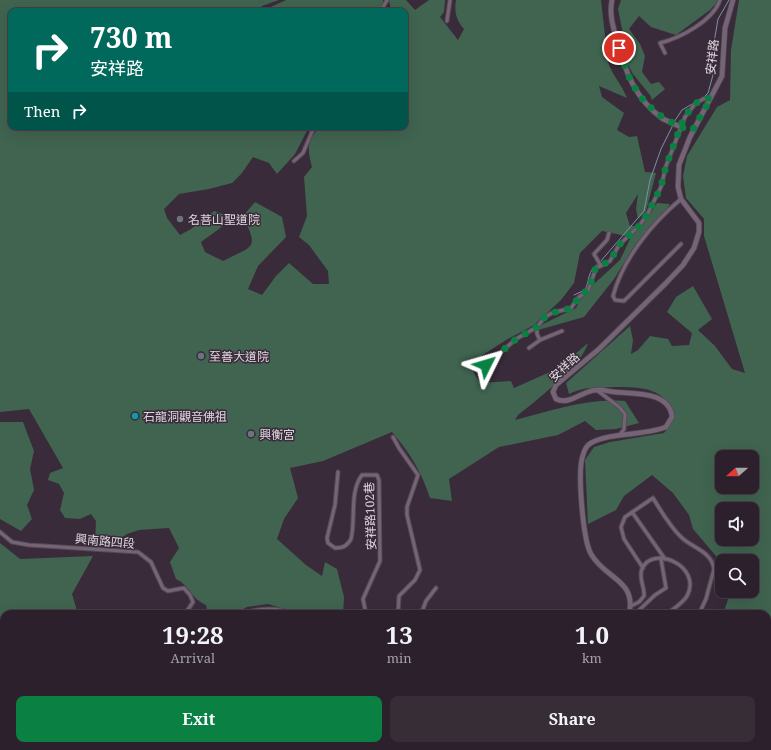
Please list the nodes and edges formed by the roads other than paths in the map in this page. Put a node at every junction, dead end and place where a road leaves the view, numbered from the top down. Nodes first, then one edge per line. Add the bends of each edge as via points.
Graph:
1 (450, 0) edge
2 (612, 0) edge
3 (720, 0) edge
4 (733, 0) edge
5 (447, 21) dead end
6 (665, 53) dead end
7 (711, 98) junction
8 (313, 130) edge
9 (692, 131) junction
10 (294, 161) dead end
11 (681, 199) junction
12 (609, 233) dead end
13 (681, 244) dead end
14 (601, 266) junction
15 (537, 327) junction
16 (562, 332) dead end
17 (540, 340) junction
18 (529, 348) dead end
19 (486, 365) dead end
20 (597, 390) junction
21 (393, 436) dead end
22 (618, 436) junction
23 (338, 472) dead end
24 (632, 512) junction
25 (0, 532) edge
26 (663, 559) junction
27 (643, 568) junction
28 (436, 588) dead end
29 (631, 606) junction
30 (188, 610) edge
31 (252, 610) edge
32 (278, 610) edge
33 (365, 610) edge
34 (398, 610) edge
35 (423, 610) edge
36 (630, 610) edge
37 (639, 610) edge
38 (671, 610) edge
39 (700, 610) edge

1 - 5 street
2 - 9 street, bridge via 612,20 627,73 641,98 662,119
3 - 6 street via 716,11 685,34 660,43
4 - 7 street, 安祥路 via 725,28 722,76
7 - 9 street, 安祥路
7 - 14 street via 700,101 688,112 670,153 661,187 648,213 640,225 619,245 610,261
8 - 10 street via 303,153
9 - 11 street, 安祥路 via 679,165
11 - 13 street via 652,228 626,263 613,296 615,300 624,300 635,291
11 - 20 street, 安祥路 via 699,223 689,258 599,349 556,385 553,392 558,400 566,401
12 - 14 street via 607,240 594,254
14 - 15 street via 593,273 590,288 571,308 552,313
15 - 17 street
15 - 19 street via 516,339
16 - 17 street
17 - 18 street
20 - 22 street via 625,414 624,429
20 - 22 street, 安祥路 via 654,396 669,406 672,417 666,426 650,432
21 - 34 street via 418,475 407,507 407,515 420,570 415,580 399,596
22 - 29 street, 安祥路 via 592,443 583,455 581,480 584,527 592,556 629,592
23 - 33 street, 安祥路102巷 via 335,505 327,538 328,543 335,548 347,545 351,539 356,488 360,478 362,475 370,474 377,475 380,480 380,561 363,599
24 - 26 street
24 - 27 street via 622,522 621,532
24 - 39 street via 653,498 680,536 701,550 713,565 706,599
25 - 30 street, 興南路四段 via 12,542 29,545 138,552 151,562 163,588 168,591 184,588 193,602
26 - 27 street via 649,561
26 - 37 street via 666,588
26 - 38 street via 671,559 680,564 690,584 687,596
27 - 29 street via 640,579 644,596
28 - 35 street
29 - 36 street
31 - 32 street

